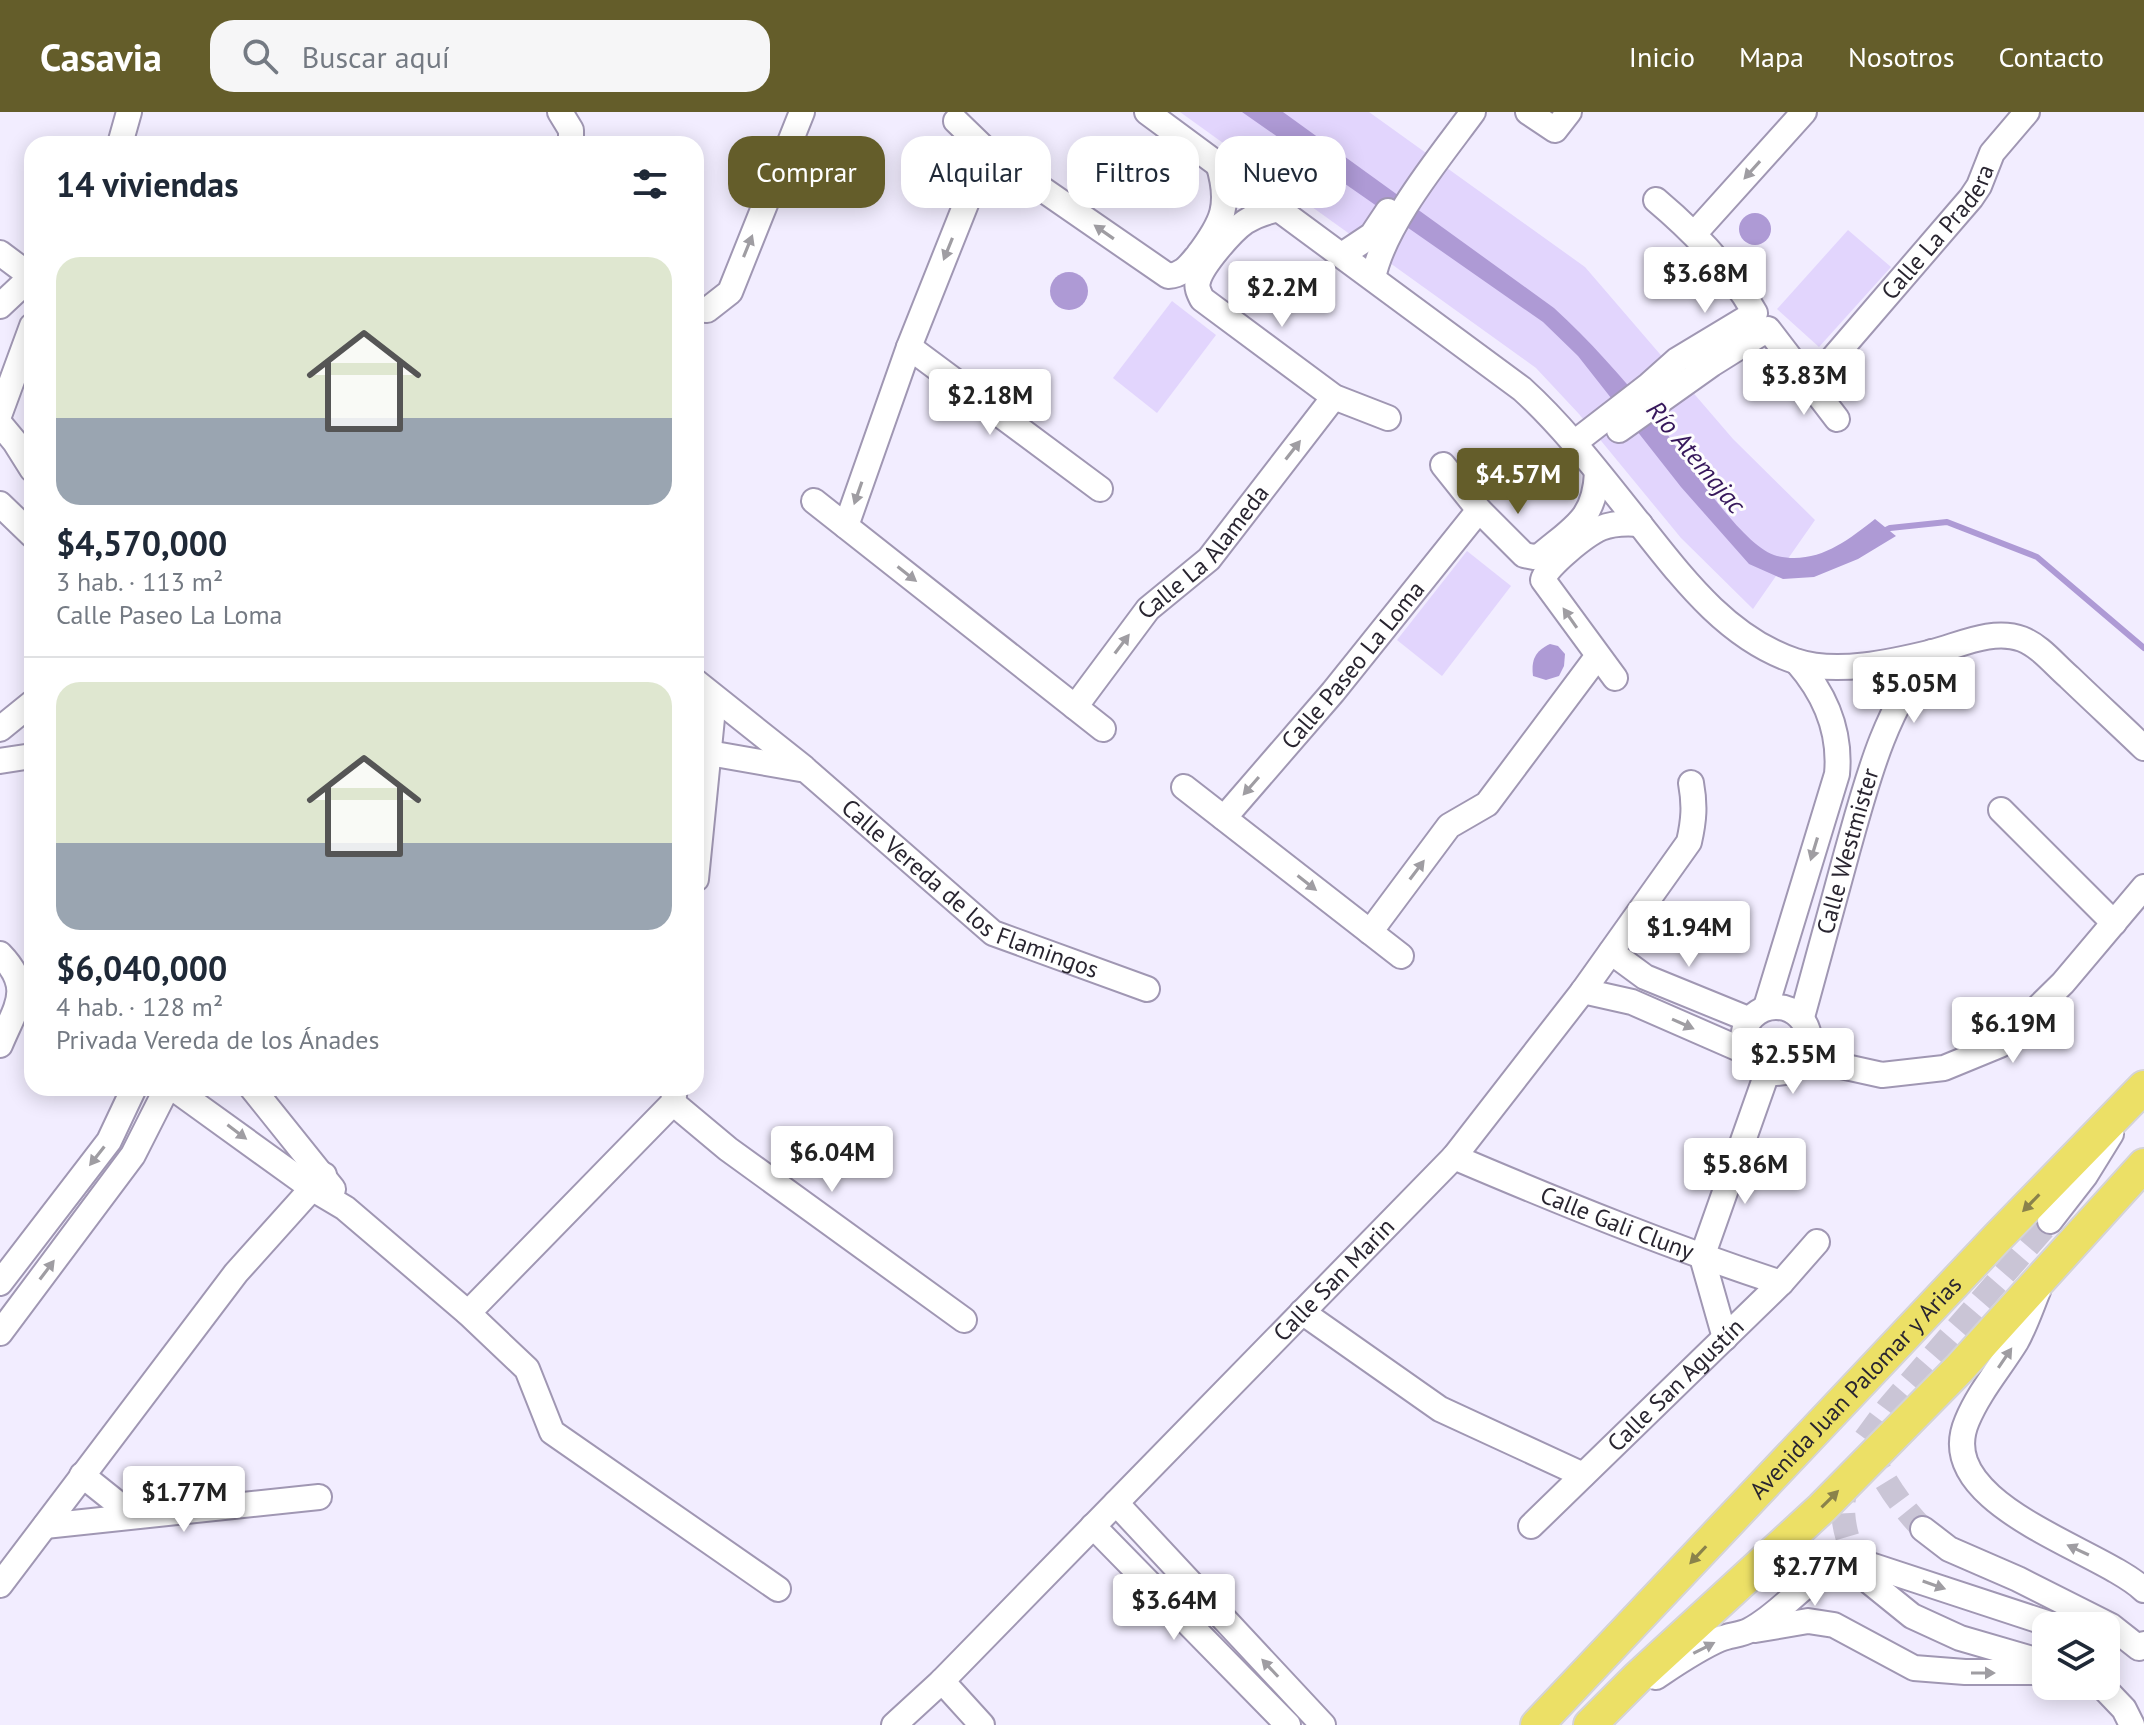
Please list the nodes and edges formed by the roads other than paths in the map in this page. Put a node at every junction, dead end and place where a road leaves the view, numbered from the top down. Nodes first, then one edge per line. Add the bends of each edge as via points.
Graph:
1 (129, 112) edge
2 (560, 112) edge
3 (802, 112) edge
4 (1147, 112) edge
5 (1456, 112) edge
6 (1473, 112) edge
7 (1528, 112) edge
8 (1569, 112) edge
9 (1804, 112) edge
10 (2027, 112) edge
11 (956, 121) dead end
12 (122, 136) edge
13 (571, 136) edge
14 (972, 136) edge
15 (1215, 161) edge
16 (1417, 176) junction
17 (1051, 195) edge
18 (1656, 200) dead end
19 (964, 208) edge
20 (1223, 208) edge
21 (1281, 209) joint
22 (1695, 233) junction
23 (1379, 240) junction
24 (0, 253) edge
25 (1342, 255) junction
26 (24, 271) edge
27 (1373, 278) junction
28 (24, 284) edge
29 (0, 306) edge
30 (704, 310) edge
31 (909, 347) junction
32 (24, 348) edge
33 (1810, 385) junction
34 (1656, 393) junction
35 (1334, 397) junction
36 (0, 413) edge
37 (1388, 418) dead end
38 (1837, 419) dead end
39 (0, 424) edge
40 (24, 456) edge
41 (1585, 457) junction
42 (1443, 465) dead end
43 (1100, 489) dead end
44 (814, 501) dead end
45 (0, 504) edge
46 (1479, 510) junction
47 (1640, 524) junction
48 (846, 526) junction
49 (24, 527) edge
50 (1932, 652) junction
51 (1597, 657) junction
52 (1797, 662) junction
53 (1615, 678) dead end
54 (705, 690) edge
55 (1075, 707) junction
56 (24, 710) edge
57 (0, 729) edge
58 (1103, 729) dead end
59 (2144, 748) edge
60 (2, 753) edge
61 (709, 753) junction
62 (1838, 753) junction
63 (24, 755) edge
64 (1873, 760) junction
65 (806, 770) junction
66 (1691, 783) dead end
67 (1184, 787) dead end
68 (704, 801) edge
69 (2001, 810) dead end
70 (1224, 818) junction
71 (2144, 887) edge
72 (2114, 923) junction
73 (1370, 932) junction
74 (1611, 952) junction
75 (0, 954) edge
76 (1401, 956) dead end
77 (1645, 977) junction
78 (1147, 989) dead end
79 (1583, 991) junction
80 (1632, 1002) junction
81 (1757, 1013) junction
82 (1802, 1017) junction
83 (0, 1045) edge
84 (1744, 1051) junction
85 (1805, 1058) junction
86 (1767, 1073) junction
87 (2138, 1092) edge
88 (130, 1096) edge
89 (166, 1096) edge
90 (183, 1096) edge
91 (258, 1096) edge
92 (674, 1096) edge
93 (1454, 1157) junction
94 (2144, 1165) edge
95 (319, 1182) junction
96 (2050, 1221) tunnel mouth
97 (1817, 1242) dead end
98 (1702, 1257) junction
99 (2046, 1273) junction
100 (0, 1283) edge
101 (1781, 1283) junction
102 (1302, 1312) junction
103 (468, 1313) junction
104 (964, 1320) dead end
105 (0, 1333) edge
106 (1725, 1338) junction
107 (82, 1475) junction
108 (1583, 1475) junction
109 (319, 1497) dead end
110 (1116, 1503) junction
111 (132, 1515) junction
112 (45, 1526) junction
113 (1093, 1526) junction
114 (1531, 1526) dead end
115 (1923, 1529) tunnel mouth
116 (1870, 1582) tunnel mouth
117 (0, 1585) edge
118 (778, 1589) dead end
119 (2144, 1590) edge
120 (2032, 1618) edge
121 (1749, 1631) junction
122 (2120, 1645) edge
123 (2142, 1650) edge
124 (2032, 1659) edge
125 (2032, 1672) edge
126 (942, 1681) junction
127 (2115, 1700) edge
128 (1591, 1724) edge
129 (894, 1725) edge
130 (982, 1725) edge
131 (1288, 1725) edge
132 (1323, 1725) edge
133 (1537, 1725) edge
134 (2132, 1725) edge

1 - 12 street
2 - 13 street
30 -> 3 street via 730,292
4 - 15 street
5 - 16 street
6 - 16 street
7 - 8 street via 1555,130
9 -> 22 street
10 - 33 street, Calle La Pradera via 1992,153 1971,198
11 - 14 street
16 - 23 street
20 -> 17 street via 1218,228 1190,266 1168,276
18 - 22 street
19 -> 31 street
21 - 25 street
21 - 35 street via 1236,229 1203,272 1198,291
22 - 34 street via 1755,313 1677,360
23 - 25 street
23 - 27 street
24 - 26 street
25 - 27 street
27 - 41 street via 1504,374
28 - 29 street
31 - 43 street
31 -> 48 street
32 - 36 street
33 - 34 street via 1768,329
33 - 38 street
34 - 41 street via 1638,415 1601,434
35 - 37 street
55 -> 35 street, Calle La Alameda via 1148,609 1209,559
39 - 40 street
41 - 46 street via 1596,486 1589,513 1541,555 1524,555
41 - 47 street
42 - 46 street
44 - 48 street
45 - 49 street
46 -> 70 street, Calle Paseo La Loma
51 -> 47 street via 1543,580 1599,529
47 - 52 street via 1703,600 1766,648
48 -> 55 street
50 - 52 street via 1859,666
50 - 59 street via 1991,636 2022,639
50 - 64 street, Calle Westmister via 1897,703
51 - 53 street
73 -> 51 street via 1449,826 1487,804
52 - 62 street, Calle Westmister via 1830,713
54 - 61 street
54 - 65 street, Calle Vereda de los Flamingos
55 - 58 street
56 - 57 street
60 - 63 street
61 - 65 street
61 - 68 street
62 - 64 street
62 -> 81 street, Calle Westmister via 1837,774
64 - 82 street, Calle Westmister
65 - 78 street, Calle Vereda de los Flamingos via 993,933
66 - 74 street, Calle San Marin via 1695,804 1689,842
67 - 70 street
69 - 72 street
70 -> 73 street
71 - 72 street
72 - 85 street via 2000,1045 1944,1068 1882,1075
73 - 76 street
74 - 77 street
74 - 79 street, Calle San Marin
75 - 83 street via 21,984
77 - 80 street
77 - 81 street
79 - 80 street
79 - 93 street, Calle San Marin
80 -> 84 street
81 - 82 street via 1785,1007
81 - 84 street via 1741,1040
82 - 85 street via 1810,1037
84 - 86 street
85 - 86 street via 1788,1072
86 - 98 street
87 - 96 street
87 -> 133 main road, Avenida Juan Palomar y Arias
88 -> 100 street via 109,1141
105 -> 89 street via 133,1155
90 -> 95 street
91 - 95 street
92 - 103 street
92 - 104 street via 728,1149
93 - 98 street, Calle Gali Cluny
93 - 102 street, Calle San Marin
94 - 99 main road
95 - 103 street
95 - 107 street via 236,1273
97 - 101 street, Calle San Agustín
98 - 101 street, Calle Gali Cluny
98 - 106 street
119 -> 99 street via 2131,1577 2015,1516 1966,1465 1966,1422 2017,1340
128 -> 99 main road via 1822,1508
101 - 106 street, Calle San Agustín
102 - 108 street via 1440,1409
102 - 110 street, Calle San Marin
103 - 118 street via 527,1369 552,1432
106 - 108 street, Calle San Agustín
107 - 111 street
107 - 112 street
108 - 114 street, Calle San Agustín
109 - 111 street
110 - 113 street, Calle San Marin
132 -> 110 street
111 - 112 street
112 - 117 street
113 - 126 street, Calle San Marin
113 - 131 street
115 - 123 street via 1949,1549 2111,1626
116 - 124 street via 1912,1616 1960,1638
121 -> 120 street via 1810,1581 1839,1564 1858,1561
121 -> 125 street via 1808,1621 1834,1625 1914,1668
128 -> 121 street via 1680,1660 1722,1638
122 - 123 street
126 - 129 street, Calle San Marin
126 - 130 street
127 - 134 street

